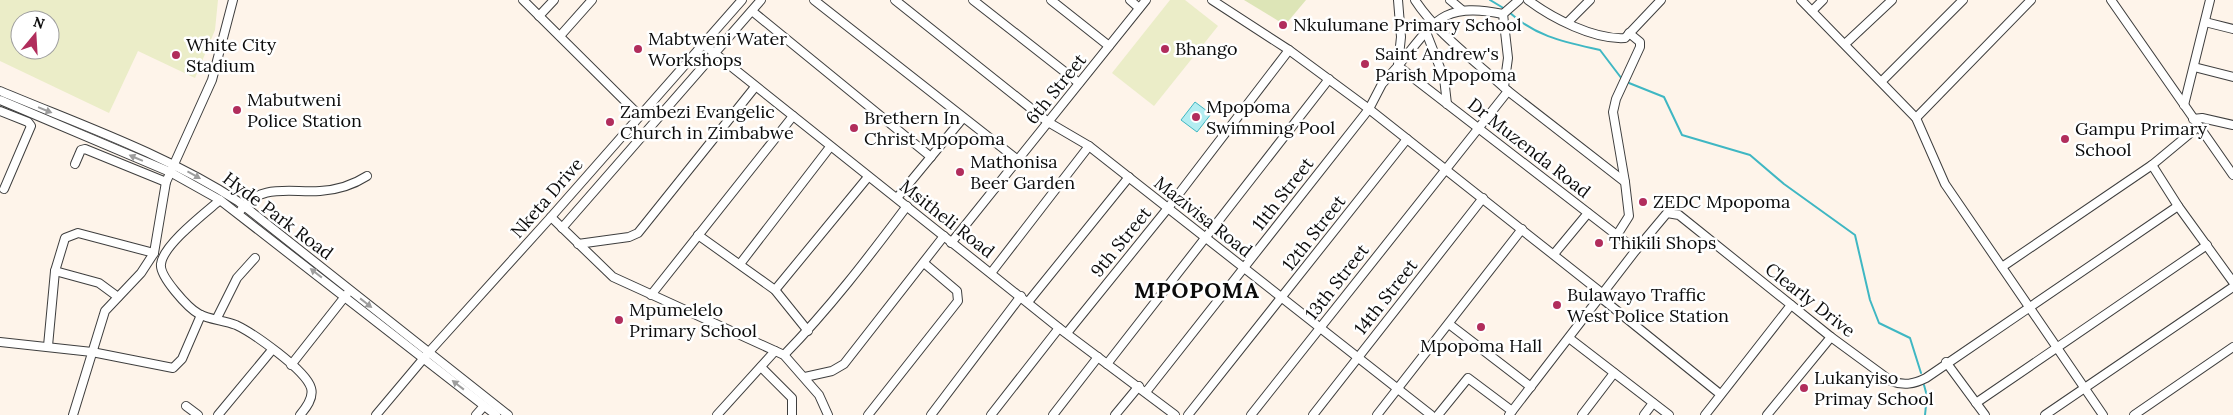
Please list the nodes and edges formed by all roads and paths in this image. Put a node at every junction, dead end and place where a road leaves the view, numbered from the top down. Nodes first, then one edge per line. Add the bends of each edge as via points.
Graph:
1 (233, 0) edge
2 (523, 0) edge
3 (554, 0) edge
4 (592, 0) edge
5 (742, 0) edge
6 (762, 0) edge
7 (814, 0) edge
8 (895, 0) edge
9 (973, 0) edge
10 (1051, 0) edge
11 (1130, 0) edge
12 (1146, 0) edge
13 (1212, 0) edge
14 (1398, 0) edge
15 (1415, 0) edge
16 (1450, 0) edge
17 (1528, 0) edge
18 (1590, 0) edge
19 (1661, 0) edge
20 (1801, 0) edge
21 (1823, 0) edge
22 (1892, 0) edge
23 (1963, 0) edge
24 (2030, 0) edge
25 (2111, 0) edge
26 (2210, 0) edge
27 (1516, 3) edge
28 (1140, 8) junction
29 (1462, 10) junction
30 (752, 11) junction
31 (1812, 11) junction
32 (1503, 14) junction
33 (539, 16) junction
34 (1568, 22) junction
35 (2204, 22) junction
36 (1433, 23) junction
37 (2233, 28) edge
38 (1426, 32) junction
39 (1629, 33) junction
40 (560, 36) junction
41 (702, 44) junction
42 (1846, 44) junction
43 (1109, 46) junction
44 (1289, 50) junction
45 (715, 55) junction
46 (1398, 66) junction
47 (2194, 67) junction
48 (2233, 77) edge
49 (1329, 80) junction
50 (1882, 81) junction
51 (1079, 83) junction
52 (755, 87) junction
53 (1506, 89) junction
54 (0, 91) edge
55 (0, 100) edge
56 (1447, 104) junction
57 (2184, 105) junction
58 (1369, 108) junction
59 (0, 112) edge
60 (640, 116) junction
61 (793, 116) junction
62 (963, 118) junction
63 (1916, 118) junction
64 (2194, 119) junction
65 (1048, 122) junction
66 (2233, 125) edge
67 (2198, 126) junction
68 (1478, 129) junction
69 (1407, 139) junction
70 (1089, 146) junction
71 (830, 147) junction
72 (931, 157) junction
73 (1018, 160) junction
74 (75, 164) dead end
75 (174, 164) junction
76 (2152, 165) junction
77 (1446, 168) junction
78 (170, 172) junction
79 (2233, 175) edge
80 (367, 176) dead end
81 (868, 177) junction
82 (1129, 178) junction
83 (166, 182) junction
84 (1625, 182) junction
85 (4, 190) dead end
86 (897, 198) junction
87 (1483, 198) junction
88 (220, 200) junction
89 (244, 206) junction
90 (907, 206) junction
91 (2178, 206) junction
92 (1168, 208) junction
93 (1588, 212) junction
94 (239, 214) junction
95 (551, 217) junction
96 (562, 228) junction
97 (1522, 229) junction
98 (698, 235) junction
99 (1617, 235) junction
100 (944, 236) junction
101 (1206, 239) junction
102 (951, 242) junction
103 (578, 244) junction
104 (2207, 245) junction
105 (1636, 250) junction
106 (154, 253) junction
107 (1554, 254) junction
108 (255, 258) dead end
109 (740, 264) junction
110 (924, 264) junction
111 (1244, 268) junction
112 (2002, 268) junction
113 (55, 271) junction
114 (991, 273) junction
115 (2233, 282) edge
116 (2233, 288) edge
117 (775, 290) junction
118 (348, 293) junction
119 (650, 295) junction
120 (1021, 296) junction
121 (1602, 296) junction
122 (118, 297) junction
123 (1282, 298) junction
124 (1028, 302) junction
125 (1790, 305) junction
126 (2028, 306) junction
127 (201, 315) junction
128 (216, 318) junction
129 (1449, 324) junction
130 (1059, 328) junction
131 (1320, 328) junction
132 (808, 331) junction
133 (1067, 333) junction
134 (1831, 337) junction
135 (1569, 338) junction
136 (0, 342) edge
137 (48, 346) junction
138 (2057, 347) junction
139 (2233, 347) edge
140 (272, 350) junction
141 (775, 350) junction
142 (92, 352) junction
143 (429, 352) junction
144 (784, 355) junction
145 (1098, 357) junction
146 (1358, 358) junction
147 (423, 359) junction
148 (1946, 362) junction
149 (1107, 364) junction
150 (292, 365) junction
151 (761, 367) junction
152 (1614, 373) junction
153 (805, 377) junction
154 (1139, 386) junction
155 (1531, 387) junction
156 (2084, 388) junction
157 (1398, 389) junction
158 (1146, 392) junction
159 (1720, 394) junction
160 (1653, 403) junction
161 (1976, 403) junction
162 (186, 406) dead end
163 (484, 406) junction
164 (1510, 413) edge
165 (73, 414) edge
166 (82, 415) edge
167 (198, 415) edge
168 (218, 415) edge
169 (300, 415) edge
170 (376, 415) edge
171 (476, 415) edge
172 (496, 415) edge
173 (508, 415) edge
174 (717, 415) edge
175 (792, 415) edge
176 (828, 415) edge
177 (868, 415) edge
178 (931, 415) edge
179 (991, 415) edge
180 (1053, 415) edge
181 (1115, 415) edge
182 (1175, 415) edge
183 (1188, 415) edge
184 (1251, 415) edge
185 (1313, 415) edge
186 (1377, 415) edge
187 (1431, 415) edge
188 (1438, 415) edge
189 (1582, 415) edge
190 (1644, 415) edge
191 (1669, 415) edge
192 (1704, 415) edge
193 (1767, 415) edge
194 (1984, 415) edge
195 (2046, 415) edge
196 (2103, 415) edge
197 (2134, 415) edge

1 - 75 street via 212,80
2 - 33 street
3 - 33 street
4 - 40 street
5 - 41 street, Nketa Drive
6 - 30 street
7 - 62 street
8 - 65 street, Mazivisa Road
9 - 51 street
10 - 43 street
11 - 28 street
12 - 28 street, 6th Street
13 - 44 street
14 - 46 street via 1401,37
15 - 36 street
16 - 29 street
17 - 34 street
18 - 34 street
19 - 39 street
20 - 31 street
21 - 31 street
22 - 42 street
23 - 50 street
24 - 63 street
25 - 57 street
26 - 35 street
27 - 32 street
28 - 43 street, 6th Street
29 - 32 street
29 - 36 street
30 - 45 street
30 - 72 street
31 - 42 street
32 - 53 street via 1508,58
33 - 40 street
34 - 39 street via 1613,38 1624,38
35 - 37 street
35 - 47 street
36 - 38 street
36 - 53 street
38 - 46 street
38 - 56 street via 1444,78
39 - 84 street via 1640,42 1640,48 1613,112
40 - 60 street
41 - 45 street, Msitheli Road
41 - 60 street, Nketa Drive
42 - 50 street
43 - 51 street, 6th Street
44 - 49 street
44 - 92 street, 9th Street
45 - 52 street, Msitheli Road
45 - 96 street
46 - 56 street, Dr Muzenda Road
46 - 58 street via 1382,84
47 - 48 street
47 - 57 street
49 - 58 street
49 - 101 street
50 - 63 street
51 - 65 street, 6th Street
52 - 61 street, Msitheli Road
52 - 103 street via 638,233
53 - 68 street, 13th Street
53 - 84 street
54 -> 75 street, Hyde Park Road
78 -> 55 street, Hyde Park Road
56 - 68 street, Dr Muzenda Road
57 - 64 street
58 - 69 street
58 - 111 street, 11th Street
59 - 85 street via 31,126
60 - 95 street, Nketa Drive
61 - 71 street, Msitheli Road
61 - 98 street
62 - 72 street
62 - 73 street
63 - 112 street via 1945,184
64 - 66 street
64 - 67 street
65 - 70 street, Mazivisa Road
65 - 73 street, 6th Street
67 - 76 street
67 - 79 street
68 - 77 street, 13th Street
68 - 93 street, Dr Muzenda Road
69 - 77 street
69 - 123 street, 12th Street
70 - 82 street, Mazivisa Road
70 - 114 street
71 - 81 street, Msitheli Road
71 - 109 street
72 - 86 street
73 - 102 street, 6th Street
74 - 83 street via 80,150 85,149
75 - 78 street
75 -> 89 street, Hyde Park Road
76 - 91 street
76 - 112 street
77 - 87 street
77 - 131 street, 13th Street
78 - 83 street
78 - 88 street, Hyde Park Road
80 - 89 street via 355,184 326,190 256,194
81 - 86 street, Msitheli Road
81 - 117 street
82 - 92 street, Mazivisa Road
82 - 124 street
83 - 106 street
84 - 99 street via 1629,216
86 - 90 street, Msitheli Road
87 - 97 street
87 - 146 street, 14th Street
88 - 94 street, Hyde Park Road
88 - 127 street via 171,246 161,264 162,272 182,299
89 - 94 street
89 - 118 street, Hyde Park Road
90 - 100 street, Msitheli Road
90 - 132 street
91 - 104 street
91 - 126 street, Clearly Drive
92 - 101 street, Mazivisa Road
92 - 133 street, 9th Street
93 - 99 street, Dr Muzenda Road
93 - 107 street
118 -> 94 street, Hyde Park Road
95 - 96 street
95 - 143 street, Nketa Drive
96 - 103 street
97 - 107 street
97 - 129 street
98 - 109 street
98 - 119 street
99 - 105 street, Dr Muzenda Road
100 - 102 street, Msitheli Road
100 - 110 street
101 - 111 street, Mazivisa Road
101 - 149 street
102 - 114 street, Msitheli Road
103 - 119 street via 604,271
104 - 115 street
104 - 138 street
105 - 121 street, Clearly Drive
105 - 125 street, Clearly Drive via 1664,216 1673,213
106 - 113 street via 78,232 62,243
106 - 122 street via 141,273
107 - 121 street
108 - 128 street via 237,278
109 - 117 street
110 - 153 street via 844,364 832,371
110 - 177 street via 957,291 958,301
111 - 123 street, Mazivisa Road
111 - 158 street, 11th Street
112 - 126 street
113 - 122 street via 99,283
113 - 137 street
114 - 120 street, Msitheli Road
116 - 156 street
117 - 132 street
118 -> 143 street, Hyde Park Road
118 - 147 street, Hyde Park Road
118 - 150 street
119 - 141 street
120 - 124 street, Msitheli Road
120 - 178 street
121 - 135 street, Clearly Drive
121 - 159 street
122 - 142 street via 104,310
123 - 131 street, Mazivisa Road
123 - 183 street, 12th Street
124 - 130 street, Msitheli Road
125 - 134 street, Clearly Drive
125 - 159 street
126 - 138 street
126 - 148 street, Clearly Drive
127 - 128 street
127 - 142 street via 182,359 173,368
128 - 140 street via 244,330
129 - 155 street
129 - 157 street
130 - 133 street, Msitheli Road
130 - 179 street
131 - 146 street, Mazivisa Road
131 - 184 street, 13th Street
132 - 144 street
133 - 145 street, Msitheli Road
134 - 148 street, Clearly Drive via 1885,377 1900,384 1917,382
134 - 193 street
135 - 152 street
135 - 155 street, Clearly Drive
136 - 137 street
137 - 142 street
138 - 156 street
138 - 161 street
139 - 197 street
140 - 150 street
140 - 168 street
141 - 144 street
141 - 151 street
142 - 165 street
143 - 147 street, Nketa Drive
143 - 173 street, Hyde Park Road
144 - 153 street
145 - 149 street, Msitheli Road
145 - 180 street
146 - 157 street, Mazivisa Road
146 - 185 street, 14th Street
163 -> 147 street, Hyde Park Road
147 - 170 street, Nketa Drive
148 - 161 street
149 - 154 street, Msitheli Road
150 - 169 street via 312,389 310,400
151 - 174 street
151 - 175 street via 792,398
152 - 160 street
152 - 189 street
153 - 176 street via 819,395
154 - 158 street, Msitheli Road
154 - 181 street
155 - 164 street, Clearly Drive
156 - 195 street
156 - 196 street
157 - 186 street
157 - 187 street, Mazivisa Road
158 - 182 street, Msitheli Road
159 - 192 street
160 - 190 street
160 - 191 street
161 - 194 street
162 - 167 street
163 - 171 street
163 - 172 street, Hyde Park Road
164 - 188 street via 1468,378
165 - 166 street

